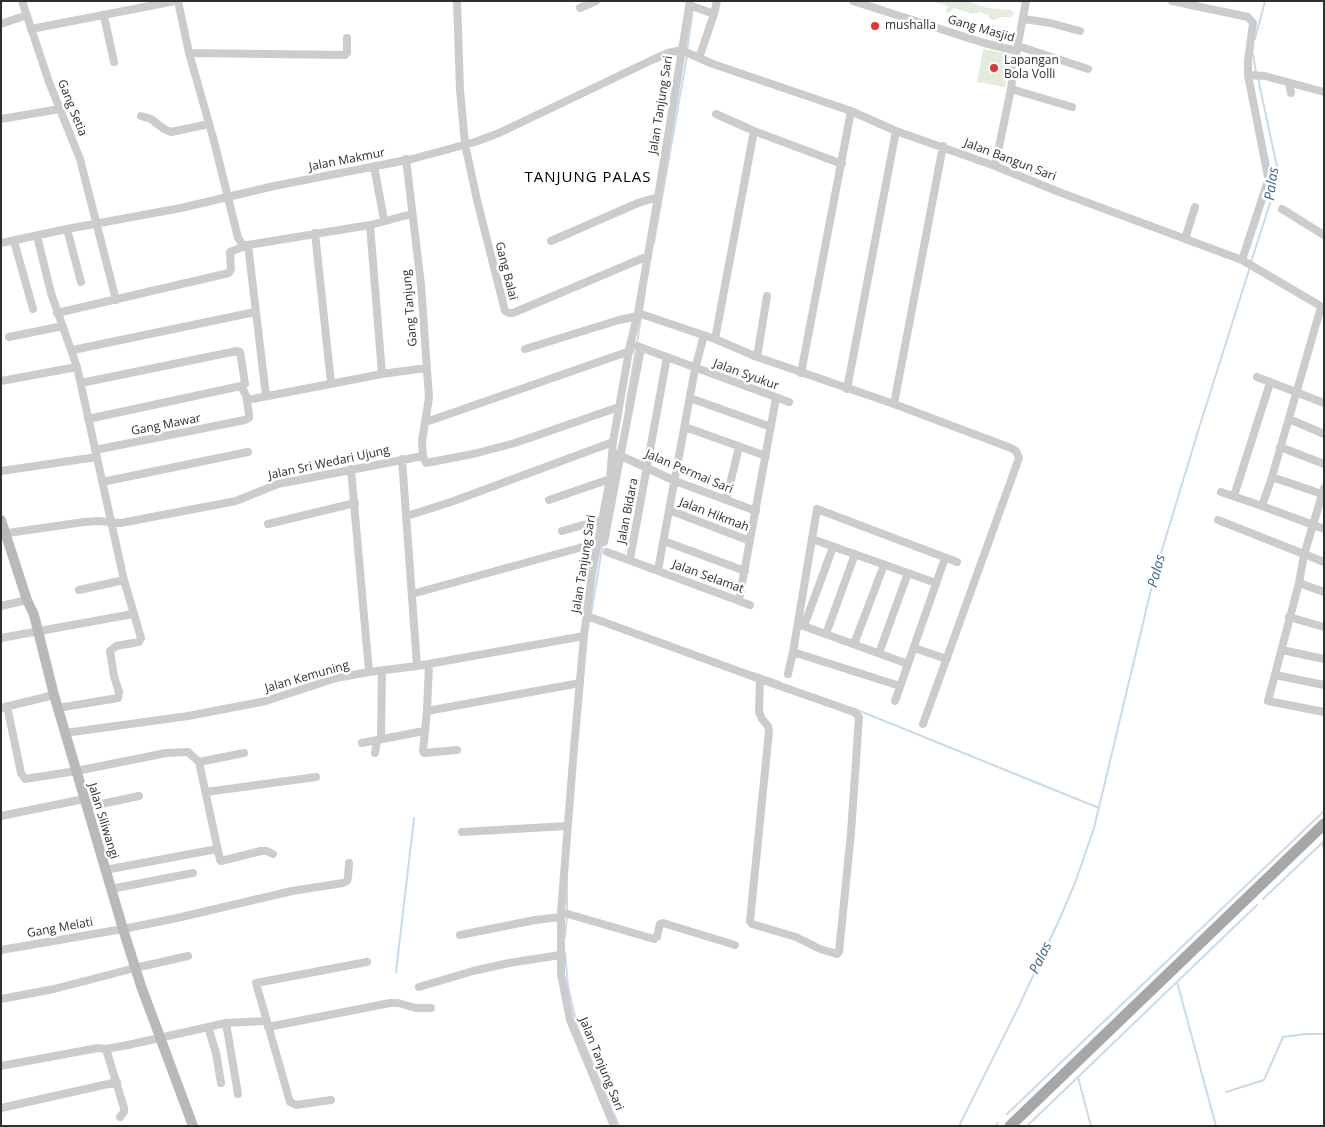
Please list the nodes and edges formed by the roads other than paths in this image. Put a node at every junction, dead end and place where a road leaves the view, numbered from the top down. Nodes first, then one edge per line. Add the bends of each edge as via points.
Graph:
1 (22, 1) edge
2 (177, 1) edge
3 (457, 1) edge
4 (596, 1) edge
5 (717, 1) edge
6 (853, 1) edge
7 (1026, 1) edge
8 (1172, 1) edge
9 (692, 5) edge
10 (580, 8) dead end
11 (714, 14) junction
12 (28, 15) junction
13 (104, 16) junction
14 (1024, 19) junction
15 (1, 24) edge
16 (31, 28) junction
17 (1080, 31) dead end
18 (346, 38) dead end
19 (1017, 49) junction
20 (685, 51) junction
21 (189, 53) junction
22 (699, 58) junction
23 (114, 62) dead end
24 (1088, 69) dead end
25 (1252, 75) junction
26 (1289, 83) junction
27 (1011, 89) junction
28 (1324, 92) edge
29 (1291, 93) dead end
30 (1072, 107) dead end
31 (60, 109) junction
32 (851, 111) junction
33 (716, 114) dead end
34 (141, 116) dead end
35 (1, 119) edge
36 (209, 124) junction
37 (754, 131) junction
38 (896, 131) junction
39 (465, 144) junction
40 (942, 146) junction
41 (406, 159) junction
42 (842, 164) junction
43 (374, 166) junction
44 (996, 166) junction
45 (228, 196) junction
46 (658, 196) junction
47 (1195, 207) dead end
48 (1282, 210) dead end
49 (412, 214) junction
50 (384, 220) junction
51 (98, 223) junction
52 (370, 225) junction
53 (67, 229) junction
54 (315, 233) junction
55 (1324, 235) edge
56 (38, 236) junction
57 (1185, 239) junction
58 (14, 241) junction
59 (551, 241) dead end
60 (1, 243) edge
61 (248, 245) junction
62 (648, 256) junction
63 (1243, 261) junction
64 (81, 282) dead end
65 (767, 296) dead end
66 (116, 300) junction
67 (1322, 307) edge
68 (33, 309) dead end
69 (57, 312) junction
70 (255, 312) junction
71 (637, 315) junction
72 (62, 326) junction
73 (704, 336) junction
74 (9, 337) dead end
75 (715, 338) junction
76 (635, 347) junction
77 (525, 348) dead end
78 (73, 350) junction
79 (667, 357) junction
80 (757, 357) junction
81 (78, 367) junction
82 (426, 368) junction
83 (696, 369) junction
84 (801, 373) junction
85 (382, 374) junction
86 (1257, 377) dead end
87 (1, 381) edge
88 (331, 383) junction
89 (1270, 383) junction
90 (81, 384) junction
91 (241, 386) junction
92 (847, 389) junction
93 (1297, 392) junction
94 (266, 396) junction
95 (690, 398) junction
96 (776, 398) junction
97 (247, 400) junction
98 (789, 402) dead end
99 (1324, 403) edge
100 (894, 404) junction
101 (619, 407) junction
102 (88, 419) junction
103 (1289, 419) junction
104 (426, 422) junction
105 (771, 427) junction
106 (685, 428) junction
107 (1324, 434) edge
108 (613, 442) junction
109 (738, 447) junction
110 (1280, 447) junction
111 (248, 452) dead end
112 (96, 453) junction
113 (617, 454) junction
114 (423, 456) junction
115 (766, 456) junction
116 (402, 459) junction
117 (1324, 464) edge
118 (648, 468) junction
119 (351, 469) junction
120 (1, 471) edge
121 (1272, 477) junction
122 (610, 479) junction
123 (675, 481) junction
124 (102, 482) junction
125 (1323, 491) edge
126 (1222, 492) dead end
127 (1234, 496) junction
128 (550, 500) dead end
129 (726, 500) junction
130 (355, 503) junction
131 (1262, 506) junction
132 (669, 510) junction
133 (756, 511) junction
134 (407, 516) junction
135 (1, 520) edge
136 (1218, 520) dead end
137 (112, 522) junction
138 (604, 523) junction
139 (268, 524) dead end
140 (1312, 524) junction
141 (1324, 529) edge
142 (562, 530) dead end
143 (3, 534) edge
144 (812, 539) junction
145 (664, 541) junction
146 (750, 541) junction
147 (600, 542) junction
148 (833, 547) junction
149 (607, 552) dead end
150 (855, 554) junction
151 (1304, 555) junction
152 (945, 558) junction
153 (630, 559) junction
154 (956, 562) dead end
155 (1324, 562) edge
156 (884, 565) junction
157 (658, 570) junction
158 (745, 571) junction
159 (908, 573) junction
160 (124, 580) junction
161 (936, 583) junction
162 (1299, 583) junction
163 (79, 590) dead end
164 (1324, 592) edge
165 (412, 594) junction
166 (27, 600) junction
167 (739, 600) junction
168 (750, 605) dead end
169 (1, 606) edge
170 (133, 614) junction
171 (590, 617) junction
172 (1289, 617) junction
173 (801, 625) junction
174 (1324, 627) edge
175 (38, 632) junction
176 (826, 634) junction
177 (584, 636) junction
178 (1, 638) edge
179 (854, 644) junction
180 (914, 648) junction
181 (1282, 650) junction
182 (793, 652) junction
183 (879, 654) junction
184 (1324, 659) edge
185 (947, 660) junction
186 (429, 664) junction
187 (908, 664) junction
188 (417, 666) junction
189 (382, 671) junction
190 (369, 672) junction
191 (788, 674) dead end
192 (1275, 676) junction
193 (760, 679) junction
194 (580, 682) junction
195 (1324, 685) edge
196 (900, 686) junction
197 (54, 695) junction
198 (895, 701) dead end
199 (58, 708) junction
200 (3, 709) edge
201 (427, 712) junction
202 (1324, 712) edge
203 (923, 724) dead end
204 (424, 731) junction
205 (65, 733) junction
206 (379, 739) junction
207 (362, 743) dead end
208 (456, 750) dead end
209 (375, 753) dead end
210 (244, 754) dead end
211 (199, 762) junction
212 (76, 771) junction
213 (316, 777) dead end
214 (206, 792) junction
215 (139, 796) dead end
216 (85, 804) junction
217 (1, 816) edge
218 (1324, 824) edge
219 (568, 826) junction
220 (462, 832) dead end
221 (217, 849) junction
222 (273, 854) dead end
223 (349, 863) dead end
224 (105, 870) junction
225 (193, 874) dead end
226 (111, 890) junction
227 (561, 914) junction
228 (123, 929) junction
229 (460, 935) dead end
230 (735, 945) dead end
231 (1, 950) edge
232 (560, 955) junction
233 (188, 956) dead end
234 (367, 962) dead end
235 (135, 968) junction
236 (419, 987) dead end
237 (1, 999) edge
238 (431, 1008) dead end
239 (226, 1023) junction
240 (267, 1024) junction
241 (208, 1027) junction
242 (161, 1037) junction
243 (106, 1049) junction
244 (1, 1066) edge
245 (117, 1082) junction
246 (221, 1083) dead end
247 (238, 1094) dead end
248 (331, 1100) dead end
249 (1, 1108) edge
250 (120, 1116) dead end
251 (1016, 1124) edge
252 (193, 1126) edge
253 (614, 1126) edge

1 - 12 street, Gang Setia
2 - 13 street
2 - 21 street
3 - 39 street
4 - 10 street
5 - 11 street
6 - 19 street, Gang Masjid via 978,41
7 - 14 street
8 - 25 street via 1250,18 1253,22 1248,61
9 - 11 street
9 - 20 street, Jalan Tanjung Sari
11 - 22 street
12 - 15 street
12 - 16 street, Gang Setia
13 - 16 street
13 - 23 street
14 - 17 street
14 - 19 street
16 - 31 street, Gang Setia
18 - 21 street via 345,54
19 - 24 street, Gang Masjid
19 - 27 street
20 - 22 street, Jalan Bangun Sari
20 - 39 street, Jalan Makmur via 668,53 499,133
20 - 46 street, Jalan Tanjung Sari
21 - 36 street
22 - 32 street, Jalan Bangun Sari
25 - 26 street
25 - 63 street via 1268,177
26 - 28 street
26 - 29 street
27 - 30 street
27 - 44 street
31 - 35 street
31 - 51 street, Gang Setia via 80,159
32 - 38 street, Jalan Bangun Sari
32 - 42 street
33 - 37 street
34 - 36 street via 171,132
36 - 45 street
37 - 42 street
37 - 75 street
38 - 40 street, Jalan Bangun Sari
38 - 92 street
39 - 41 street, Jalan Makmur
39 - 62 street, Gang Balai via 507,312 512,314
40 - 44 street, Jalan Bangun Sari
40 - 100 street
41 - 43 street, Jalan Makmur
41 - 49 street, Gang Tanjung
42 - 84 street
43 - 45 street, Jalan Makmur
43 - 50 street
44 - 57 street, Jalan Bangun Sari
45 - 51 street, Jalan Makmur
45 - 61 street via 239,242
46 - 59 street
46 - 62 street, Jalan Tanjung Sari
47 - 57 street
48 - 55 street
49 - 50 street
49 - 82 street, Gang Tanjung via 421,285
50 - 52 street
51 - 53 street, Jalan Makmur
51 - 66 street, Gang Setia
52 - 54 street
52 - 85 street
53 - 56 street, Jalan Makmur
53 - 64 street
54 - 61 street
54 - 88 street
56 - 58 street, Jalan Makmur
56 - 69 street
57 - 63 street, Jalan Bangun Sari
58 - 60 street, Jalan Makmur
58 - 68 street
61 - 66 street via 230,251 229,274
61 - 70 street
62 - 71 street, Jalan Tanjung Sari
63 - 67 street, Jalan Bangun Sari
65 - 80 street
66 - 69 street
67 - 93 street
69 - 72 street
70 - 78 street
70 - 94 street
71 - 73 street
71 - 76 street, Jalan Tanjung Sari
71 - 77 street
72 - 74 street
72 - 78 street
73 - 75 street
73 - 83 street
75 - 80 street
76 - 79 street, Jalan Syukur
76 - 101 street, Jalan Tanjung Sari
76 - 104 street
76 - 113 street
78 - 81 street
79 - 83 street, Jalan Syukur
79 - 118 street, Jalan Bidara
80 - 84 street
81 - 87 street
81 - 90 street
82 - 85 street
82 - 104 street, Gang Tanjung
83 - 95 street
83 - 96 street, Jalan Syukur
84 - 92 street
85 - 88 street
86 - 89 street
88 - 94 street
89 - 93 street
89 - 127 street
90 - 91 street via 238,351 244,384
90 - 102 street
91 - 97 street
91 - 102 street
92 - 100 street
93 - 99 street
93 - 103 street
94 - 97 street
95 - 105 street
95 - 106 street
96 - 98 street, Jalan Syukur
96 - 105 street
97 - 112 street, Gang Mawar via 249,416 241,422
100 - 185 street via 1011,448 1020,458
101 - 108 street, Jalan Tanjung Sari
101 - 114 street via 473,454 426,463
102 - 112 street
103 - 107 street
103 - 110 street
104 - 114 street, Gang Tanjung
105 - 115 street
106 - 109 street
106 - 123 street
108 - 113 street, Jalan Tanjung Sari
108 - 134 street
109 - 115 street
109 - 129 street
110 - 117 street
110 - 121 street
111 - 124 street
112 - 120 street, Gang Mawar
112 - 124 street
113 - 118 street, Jalan Permai Sari
113 - 122 street, Jalan Tanjung Sari
113 - 138 street
114 - 116 street, Jalan Sri Wedari Ujung
115 - 133 street
116 - 119 street, Jalan Sri Wedari Ujung
116 - 134 street
118 - 123 street, Jalan Permai Sari
118 - 153 street, Jalan Bidara
119 - 130 street
119 - 137 street, Jalan Sri Wedari Ujung via 267,487 236,501
121 - 125 street
121 - 131 street
122 - 128 street
122 - 138 street, Jalan Tanjung Sari
123 - 129 street, Jalan Permai Sari
123 - 132 street
124 - 137 street
125 - 140 street
126 - 127 street
127 - 131 street
129 - 133 street, Jalan Permai Sari
130 - 139 street
130 - 190 street
131 - 140 street
132 - 145 street
132 - 146 street, Jalan Hikmah
133 - 146 street
134 - 165 street
135 - 143 street, Jalan Siliwangi
136 - 151 street
137 - 143 street, Jalan Sri Wedari Ujung via 84,522
137 - 160 street
138 - 142 street
138 - 147 street, Jalan Tanjung Sari
140 - 141 street
140 - 151 street
143 - 166 street, Jalan Siliwangi
144 - 148 street
144 - 152 street via 817,509
144 - 173 street
145 - 157 street
145 - 158 street
146 - 158 street
147 - 165 street
147 - 171 street, Jalan Tanjung Sari
148 - 150 street
148 - 173 street
149 - 153 street, Jalan Selamat
150 - 156 street
150 - 176 street
151 - 155 street
151 - 162 street
152 - 154 street
152 - 161 street
153 - 157 street, Jalan Selamat
156 - 159 street
156 - 179 street
157 - 167 street, Jalan Selamat
158 - 167 street
159 - 161 street
159 - 183 street
160 - 163 street
160 - 170 street
161 - 180 street
162 - 164 street
162 - 172 street
165 - 188 street
166 - 169 street
166 - 175 street, Jalan Siliwangi
167 - 168 street, Jalan Selamat
170 - 175 street
170 - 199 street via 141,640 116,646 110,651 118,698
171 - 177 street, Jalan Tanjung Sari
171 - 193 street
172 - 174 street
172 - 181 street
173 - 176 street
173 - 182 street
175 - 178 street
175 - 197 street, Jalan Siliwangi
176 - 179 street
177 - 186 street, Jalan Kemuning
177 - 194 street, Jalan Tanjung Sari
179 - 183 street
180 - 185 street
180 - 187 street
181 - 184 street
181 - 192 street
182 - 191 street
182 - 196 street
183 - 187 street
185 - 203 street
186 - 188 street, Jalan Kemuning
186 - 201 street
187 - 196 street
188 - 189 street, Jalan Kemuning
189 - 190 street, Jalan Kemuning
189 - 206 street
190 - 205 street, Jalan Kemuning via 336,678 266,701 188,716
192 - 195 street
192 - 202 street via 1268,701
193 - 193 street via 854,712 859,717 849,852 837,954 750,921 769,731 758,712
194 - 201 street
194 - 219 street, Jalan Tanjung Sari
196 - 198 street
197 - 199 street, Jalan Siliwangi
197 - 200 street
199 - 205 street, Jalan Siliwangi
200 - 212 street via 25,779
201 - 204 street
204 - 206 street
204 - 208 street via 424,753
205 - 212 street, Jalan Siliwangi
206 - 207 street
206 - 209 street
210 - 211 street
211 - 212 street via 188,752 178,752
211 - 214 street
212 - 216 street, Jalan Siliwangi
213 - 214 street
214 - 221 street
215 - 216 street
216 - 217 street
216 - 224 street, Jalan Siliwangi
218 - 251 main road
219 - 220 street
219 - 227 street, Jalan Tanjung Sari
221 - 222 street via 221,861 261,851
221 - 224 street
223 - 228 street, Gang Melati via 347,881 343,883 292,891
224 - 226 street, Jalan Siliwangi
225 - 226 street
226 - 228 street, Jalan Siliwangi
227 - 229 street
227 - 230 street via 654,939 663,923
227 - 232 street, Jalan Tanjung Sari
228 - 231 street, Gang Melati
228 - 235 street, Jalan Siliwangi
232 - 236 street via 473,971
232 - 253 street, Jalan Tanjung Sari via 570,1020
233 - 235 street
234 - 240 street via 256,983
235 - 237 street
235 - 242 street, Jalan Siliwangi
238 - 240 street via 390,1003
239 - 240 street
239 - 241 street
239 - 247 street
240 - 248 street via 290,1102 296,1105
241 - 242 street
241 - 246 street
242 - 243 street
242 - 252 street, Jalan Siliwangi
243 - 244 street
243 - 245 street
245 - 249 street
245 - 250 street via 124,1108

